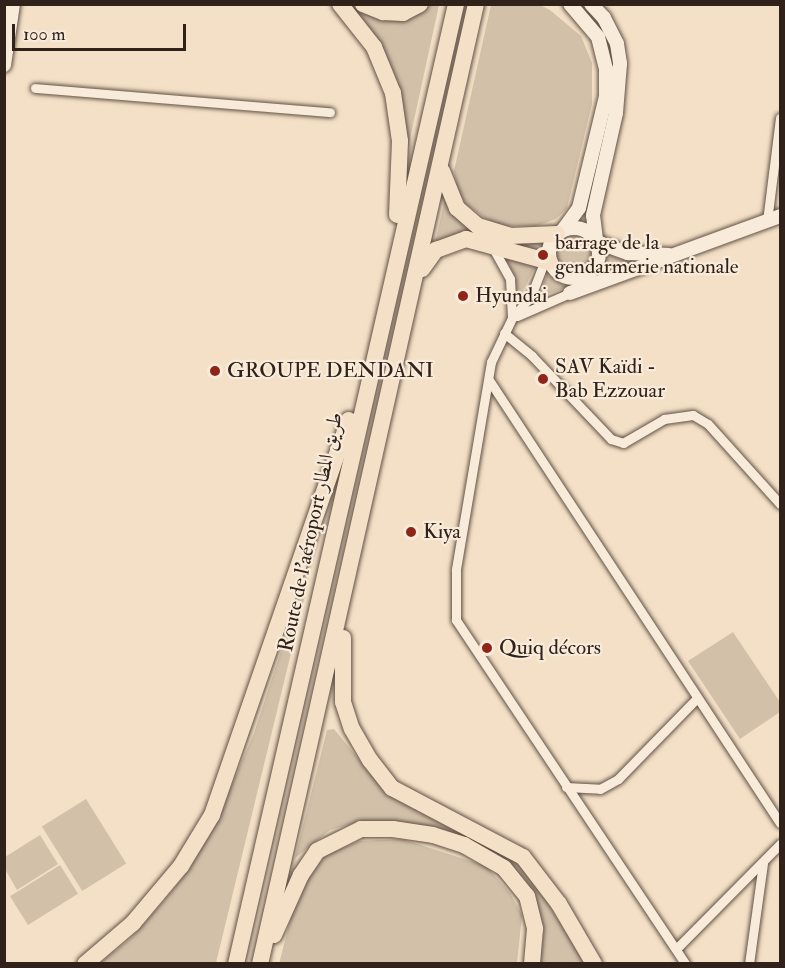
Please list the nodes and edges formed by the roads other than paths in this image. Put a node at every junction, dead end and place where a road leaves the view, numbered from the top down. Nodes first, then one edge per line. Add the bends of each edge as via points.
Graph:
1 (13, 4) edge
2 (340, 4) edge
3 (363, 4) edge
4 (420, 4) edge
5 (456, 4) edge
6 (476, 4) edge
7 (570, 4) edge
8 (591, 4) edge
9 (4, 65) edge
10 (35, 88) dead end
11 (330, 112) dead end
12 (780, 118) edge
13 (441, 167) junction
14 (780, 216) edge
15 (767, 221) junction
16 (560, 232) junction
17 (596, 241) junction
18 (487, 242) junction
19 (680, 254) junction
20 (395, 257) junction
21 (548, 258) junction
22 (589, 274) junction
23 (418, 275) junction
24 (614, 278) junction
25 (570, 293) junction
26 (512, 318) junction
27 (504, 333) junction
28 (372, 357) junction
29 (489, 380) junction
30 (780, 504) edge
31 (344, 603) junction
32 (696, 699) junction
33 (566, 787) junction
34 (780, 823) edge
35 (780, 844) edge
36 (763, 863) junction
37 (676, 949) junction
38 (85, 963) edge
39 (236, 963) edge
40 (261, 963) edge
41 (532, 963) edge
42 (594, 963) edge
43 (686, 963) edge
44 (749, 963) edge

1 - 9 main road
2 - 20 highway via 374,47 393,93 400,141
3 - 4 highway via 383,12 403,13
5 - 20 highway, Route de l'aéroport طريق المطار
6 - 13 highway
7 - 16 main road via 598,37 606,69 606,96 579,208
8 - 17 main road via 604,18 617,44 620,64 616,113 593,215
10 - 11 street
12 - 15 street
13 - 16 highway via 457,207 478,226 510,236
13 - 23 highway
14 - 15 main road
15 - 19 main road
16 - 17 main road via 585,230
16 - 21 main road
17 - 19 main road via 627,253
17 - 22 main road via 599,256
18 - 21 highway
18 - 23 highway via 451,242 436,250
18 - 26 street via 506,267 513,292
19 - 24 main road
20 - 28 highway, Route de l'aéroport طريق المطار
21 - 22 main road via 558,273 570,278
21 - 26 street via 531,296
22 - 24 main road
22 - 25 street
23 - 31 highway
24 - 25 main road
25 - 26 street
26 - 27 street
27 - 29 street via 491,362
27 - 30 street via 532,356 611,439 623,443 664,418 693,415 708,424
28 - 38 highway via 212,816 181,866 133,923
28 - 39 highway, Route de l'aéroport طريق المطار
29 - 32 street
29 - 33 street via 456,570 454,614 462,634
31 - 40 highway
31 - 42 highway via 344,702 352,729 370,760 392,788 523,857 560,904
32 - 33 street via 618,779 600,789
32 - 34 street
33 - 37 street
35 - 36 street
36 - 37 street
36 - 44 street
37 - 43 street
40 - 41 highway via 301,875 317,851 361,830 433,835 464,844 504,868 527,896 535,929

